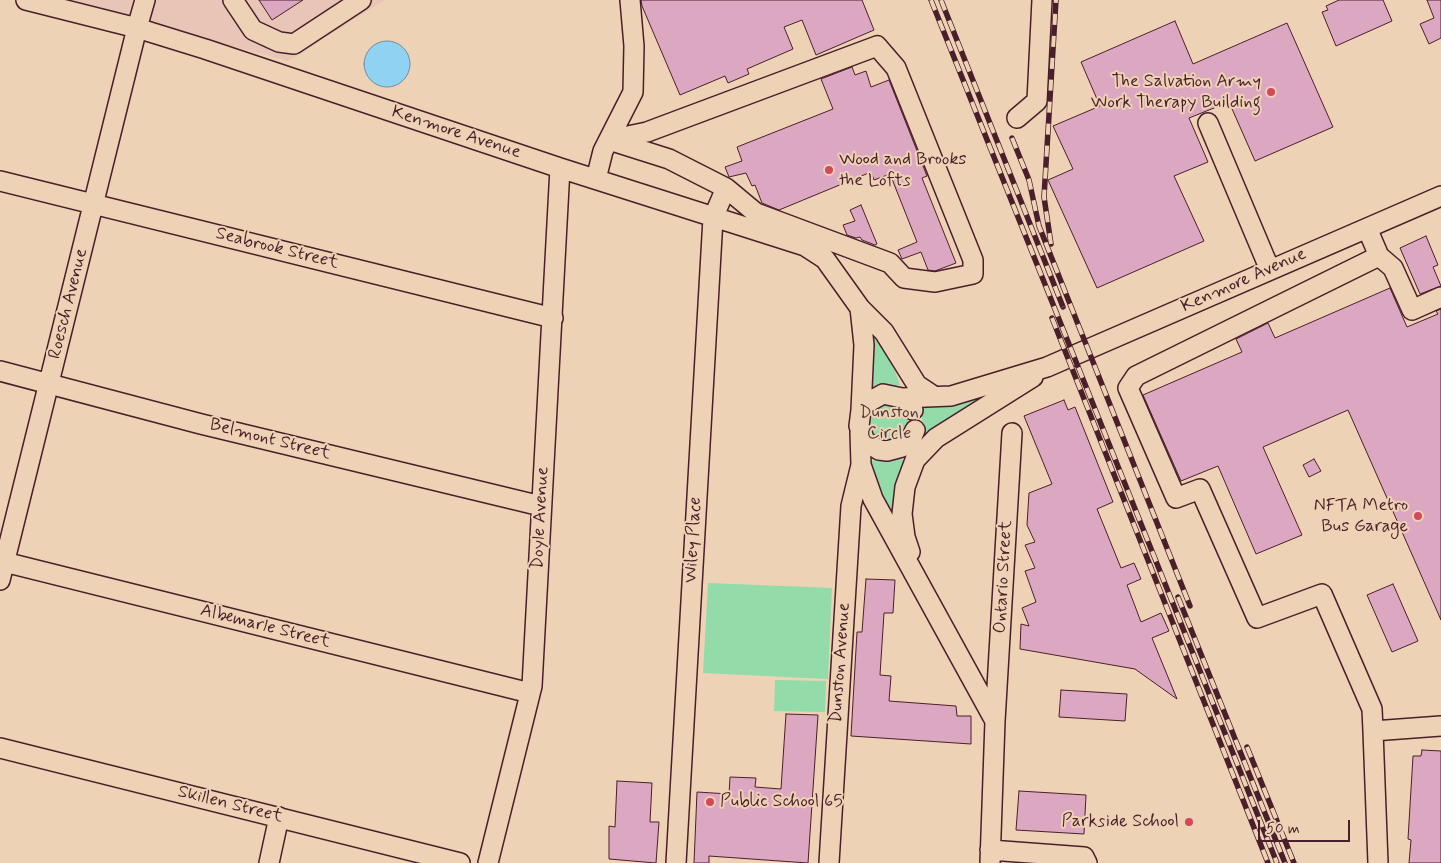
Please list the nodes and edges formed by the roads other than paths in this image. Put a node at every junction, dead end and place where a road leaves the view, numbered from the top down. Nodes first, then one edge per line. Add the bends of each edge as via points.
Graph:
1 (26, 0) edge
2 (146, 0) edge
3 (233, 0) edge
4 (361, 0) edge
5 (630, 0) edge
6 (1042, 0) edge
7 (137, 28) junction
8 (1017, 118) dead end
9 (1208, 123) dead end
10 (609, 140) junction
11 (560, 168) junction
12 (596, 179) junction
13 (0, 181) edge
14 (726, 188) junction
15 (1441, 196) edge
16 (94, 204) junction
17 (713, 218) junction
18 (1367, 228) junction
19 (1379, 256) junction
20 (1270, 270) junction
21 (1441, 297) edge
22 (860, 308) junction
23 (553, 318) junction
24 (1047, 367) junction
25 (0, 371) edge
26 (49, 383) junction
27 (914, 394) junction
28 (861, 410) junction
29 (860, 432) junction
30 (1012, 433) dead end
31 (915, 445) junction
32 (861, 465) junction
33 (541, 506) junction
34 (2, 561) edge
35 (0, 580) edge
36 (926, 595) junction
37 (530, 693) junction
38 (995, 721) junction
39 (1441, 726) edge
40 (1373, 731) junction
41 (0, 748) edge
42 (279, 817) junction
43 (990, 857) edge
44 (269, 863) edge
45 (460, 863) edge
46 (488, 863) edge
47 (676, 863) edge
48 (829, 863) edge
49 (1087, 863) edge
50 (1378, 863) edge

1 - 7 street, Kenmore Avenue
2 - 7 street, Roesch Avenue
3 - 4 street via 253,30 280,42 294,44
5 - 10 street via 633,92
6 - 8 street via 1037,101
7 - 11 street, Kenmore Avenue
7 - 16 street, Roesch Avenue
9 - 20 street
10 - 12 street
10 - 14 street via 669,160
10 - 14 street via 647,132 878,46 896,68 973,260 973,274 935,282 904,278 890,263 756,213
11 - 12 street, Kenmore Avenue
11 - 23 street, Doyle Avenue
12 - 17 street, Kenmore Avenue
13 - 16 street, Seabrook Street
14 - 17 street
15 - 18 street, Kenmore Avenue
16 - 23 street, Seabrook Street
16 - 26 street, Roesch Avenue
17 - 22 street, Kenmore Avenue via 806,246 825,259
17 - 47 street, Wiley Place
18 - 19 street
18 - 20 street, Kenmore Avenue
19 - 21 street via 1394,268 1412,310
19 - 40 street via 1136,376 1128,388 1176,498 1200,489 1257,618 1322,594 1372,709
20 - 24 street, Kenmore Avenue
22 - 27 street, Kenmore Avenue via 884,332
22 - 28 street, Kenmore Avenue via 864,345
23 - 33 street, Doyle Avenue
24 - 27 street, Kenmore Avenue via 960,394
24 - 31 street, Kenmore Avenue via 936,439
25 - 26 street, Belmont Street
26 - 33 street, Belmont Street via 201,424
26 - 34 street, Roesch Avenue
27 - 28 street via 883,394 874,397
27 - 31 street
28 - 29 street
29 - 31 street via 871,446 887,452
29 - 32 street
30 - 38 street, Ontario Street
31 - 36 street via 904,487 902,514 905,537
32 - 36 street via 873,499
32 - 48 street, Dunston Avenue via 851,506
33 - 37 street, Doyle Avenue
34 - 35 street, Roesch Avenue
34 - 37 street, Albemarle Street
36 - 38 street
37 - 46 street, Doyle Avenue
38 - 43 street, Ontario Street
39 - 40 street
40 - 50 street
41 - 42 street, Skillen Street
42 - 44 street
42 - 45 street, Skillen Street
43 - 49 street via 1084,857

